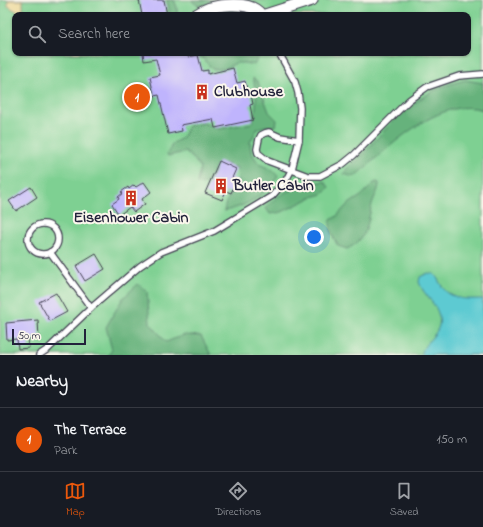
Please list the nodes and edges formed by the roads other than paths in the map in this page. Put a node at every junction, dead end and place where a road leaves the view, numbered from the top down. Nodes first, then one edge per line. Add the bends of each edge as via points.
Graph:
1 (312, 0) edge
2 (201, 12) edge
3 (259, 12) edge
4 (274, 12) edge
5 (281, 56) edge
6 (483, 74) edge
7 (299, 140) junction
8 (292, 169) junction
9 (50, 252) junction
10 (91, 308) junction
11 (39, 355) edge

1 - 4 street
2 - 3 street via 223,1 234,0 252,4
5 - 7 lane via 298,93 301,123
6 - 8 lane via 460,76 427,87 409,100 354,155 320,176 308,176
7 - 8 lane
7 - 8 lane via 269,132 261,135 257,143 257,149 263,157
8 - 10 lane via 272,196 214,231 161,252 140,266
9 - 9 lane via 57,245 55,231 52,227 42,224 33,227 28,236 29,246 41,254
9 - 10 lane
10 - 11 lane

